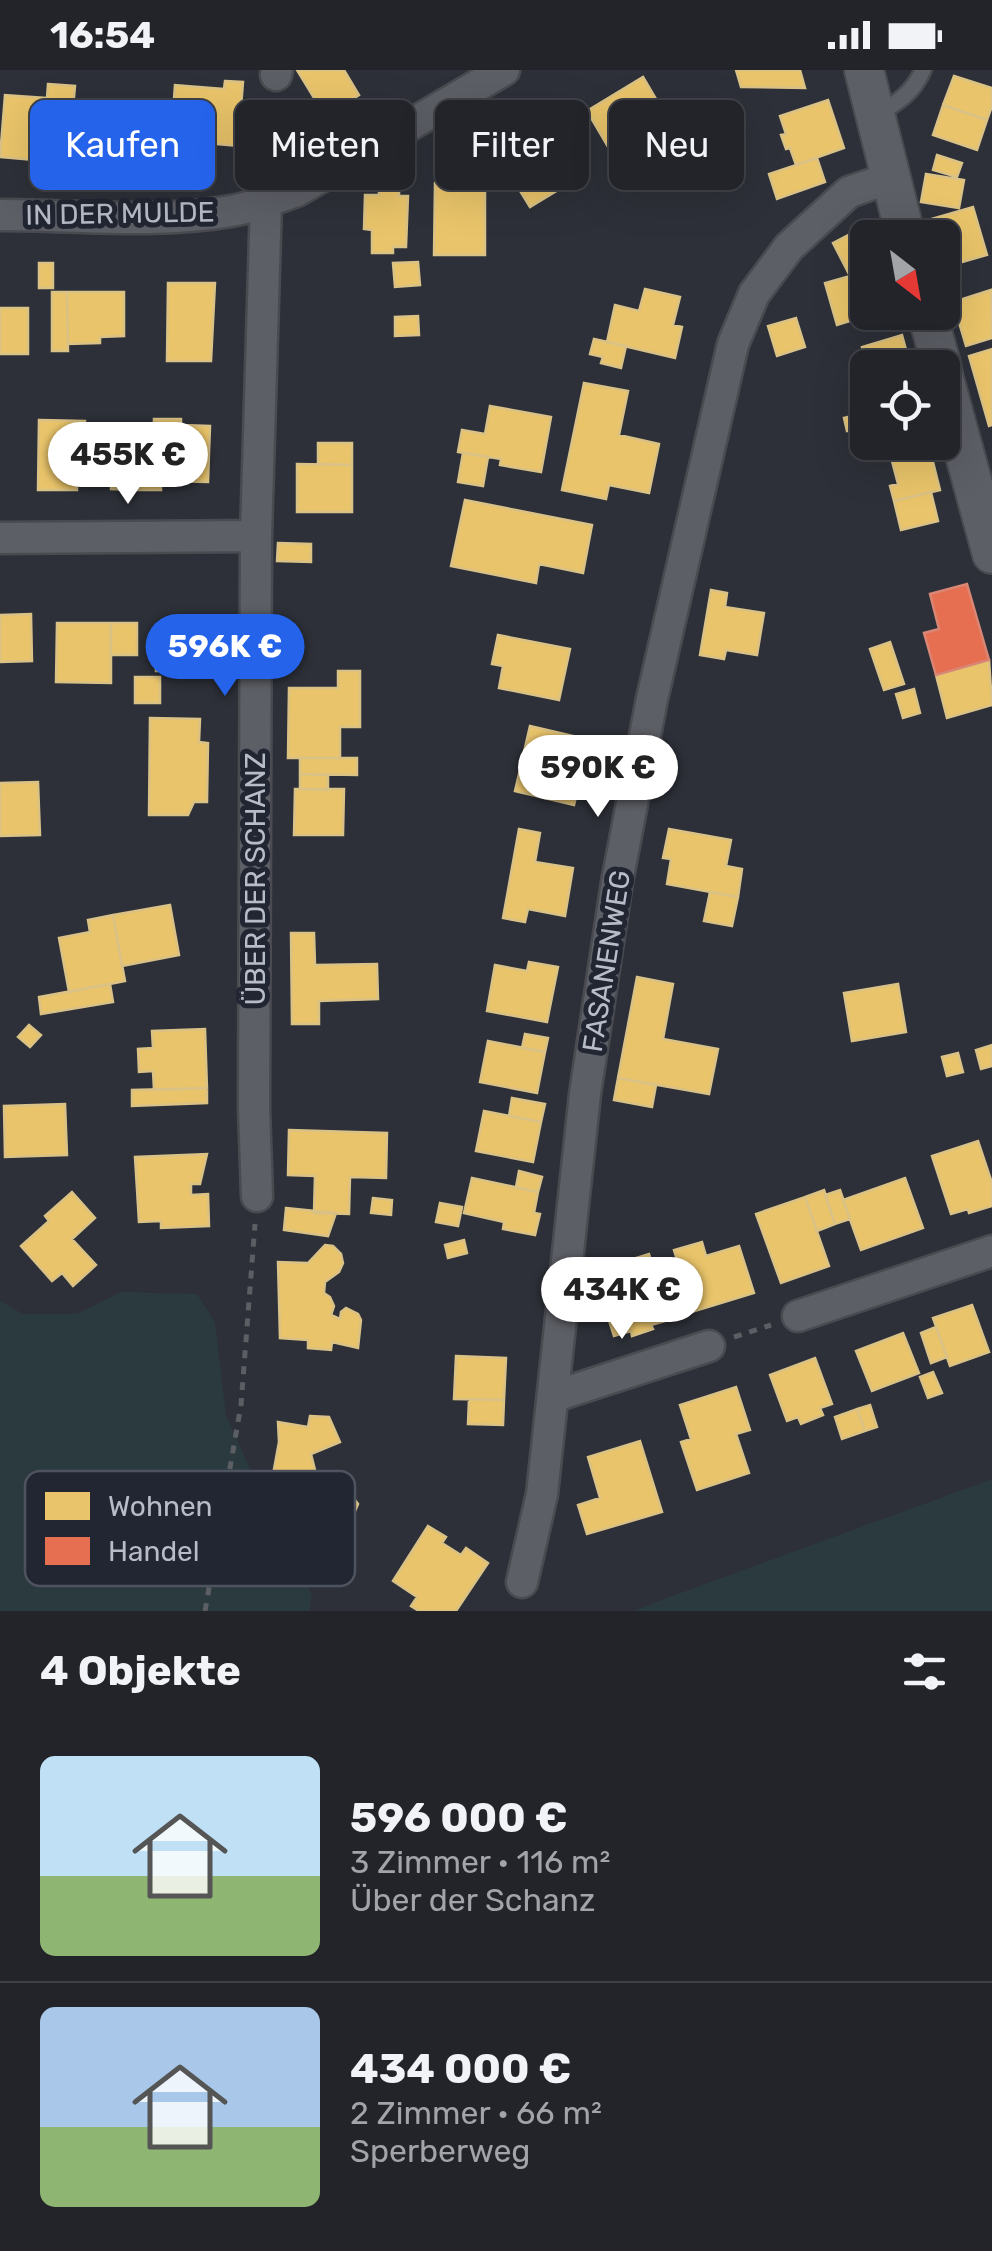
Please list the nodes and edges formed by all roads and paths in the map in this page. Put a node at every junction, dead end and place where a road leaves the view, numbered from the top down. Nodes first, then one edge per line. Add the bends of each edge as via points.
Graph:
1 (504, 70) edge
2 (864, 70) edge
3 (923, 70) edge
4 (276, 72) edge
5 (875, 116) junction
6 (890, 178) junction
7 (266, 202) junction
8 (0, 214) edge
9 (901, 220) edge
10 (960, 436) edge
11 (256, 536) junction
12 (0, 538) edge
13 (992, 554) edge
14 (257, 1196) joint
15 (992, 1251) edge
16 (798, 1316) joint
17 (709, 1346) joint
18 (555, 1396) junction
19 (230, 1471) edge
20 (522, 1582) dead end
21 (209, 1586) edge
22 (205, 1611) edge

1 - 7 street, IN DER MULDE via 298,191
2 - 5 street
3 - 5 lane via 903,99
4 - 7 path
5 - 6 street
6 - 9 street
6 - 18 street, FASANENWEG via 849,192 788,247 754,294 733,344 617,882 585,1094
7 - 8 street, IN DER MULDE via 184,216
7 - 11 street, ÜBER DER SCHANZ
10 - 13 street
11 - 12 street
11 - 14 street, ÜBER DER SCHANZ
14 - 19 path
15 - 16 street
16 - 17 path
17 - 18 street
18 - 20 street, FASANENWEG
21 - 22 path

